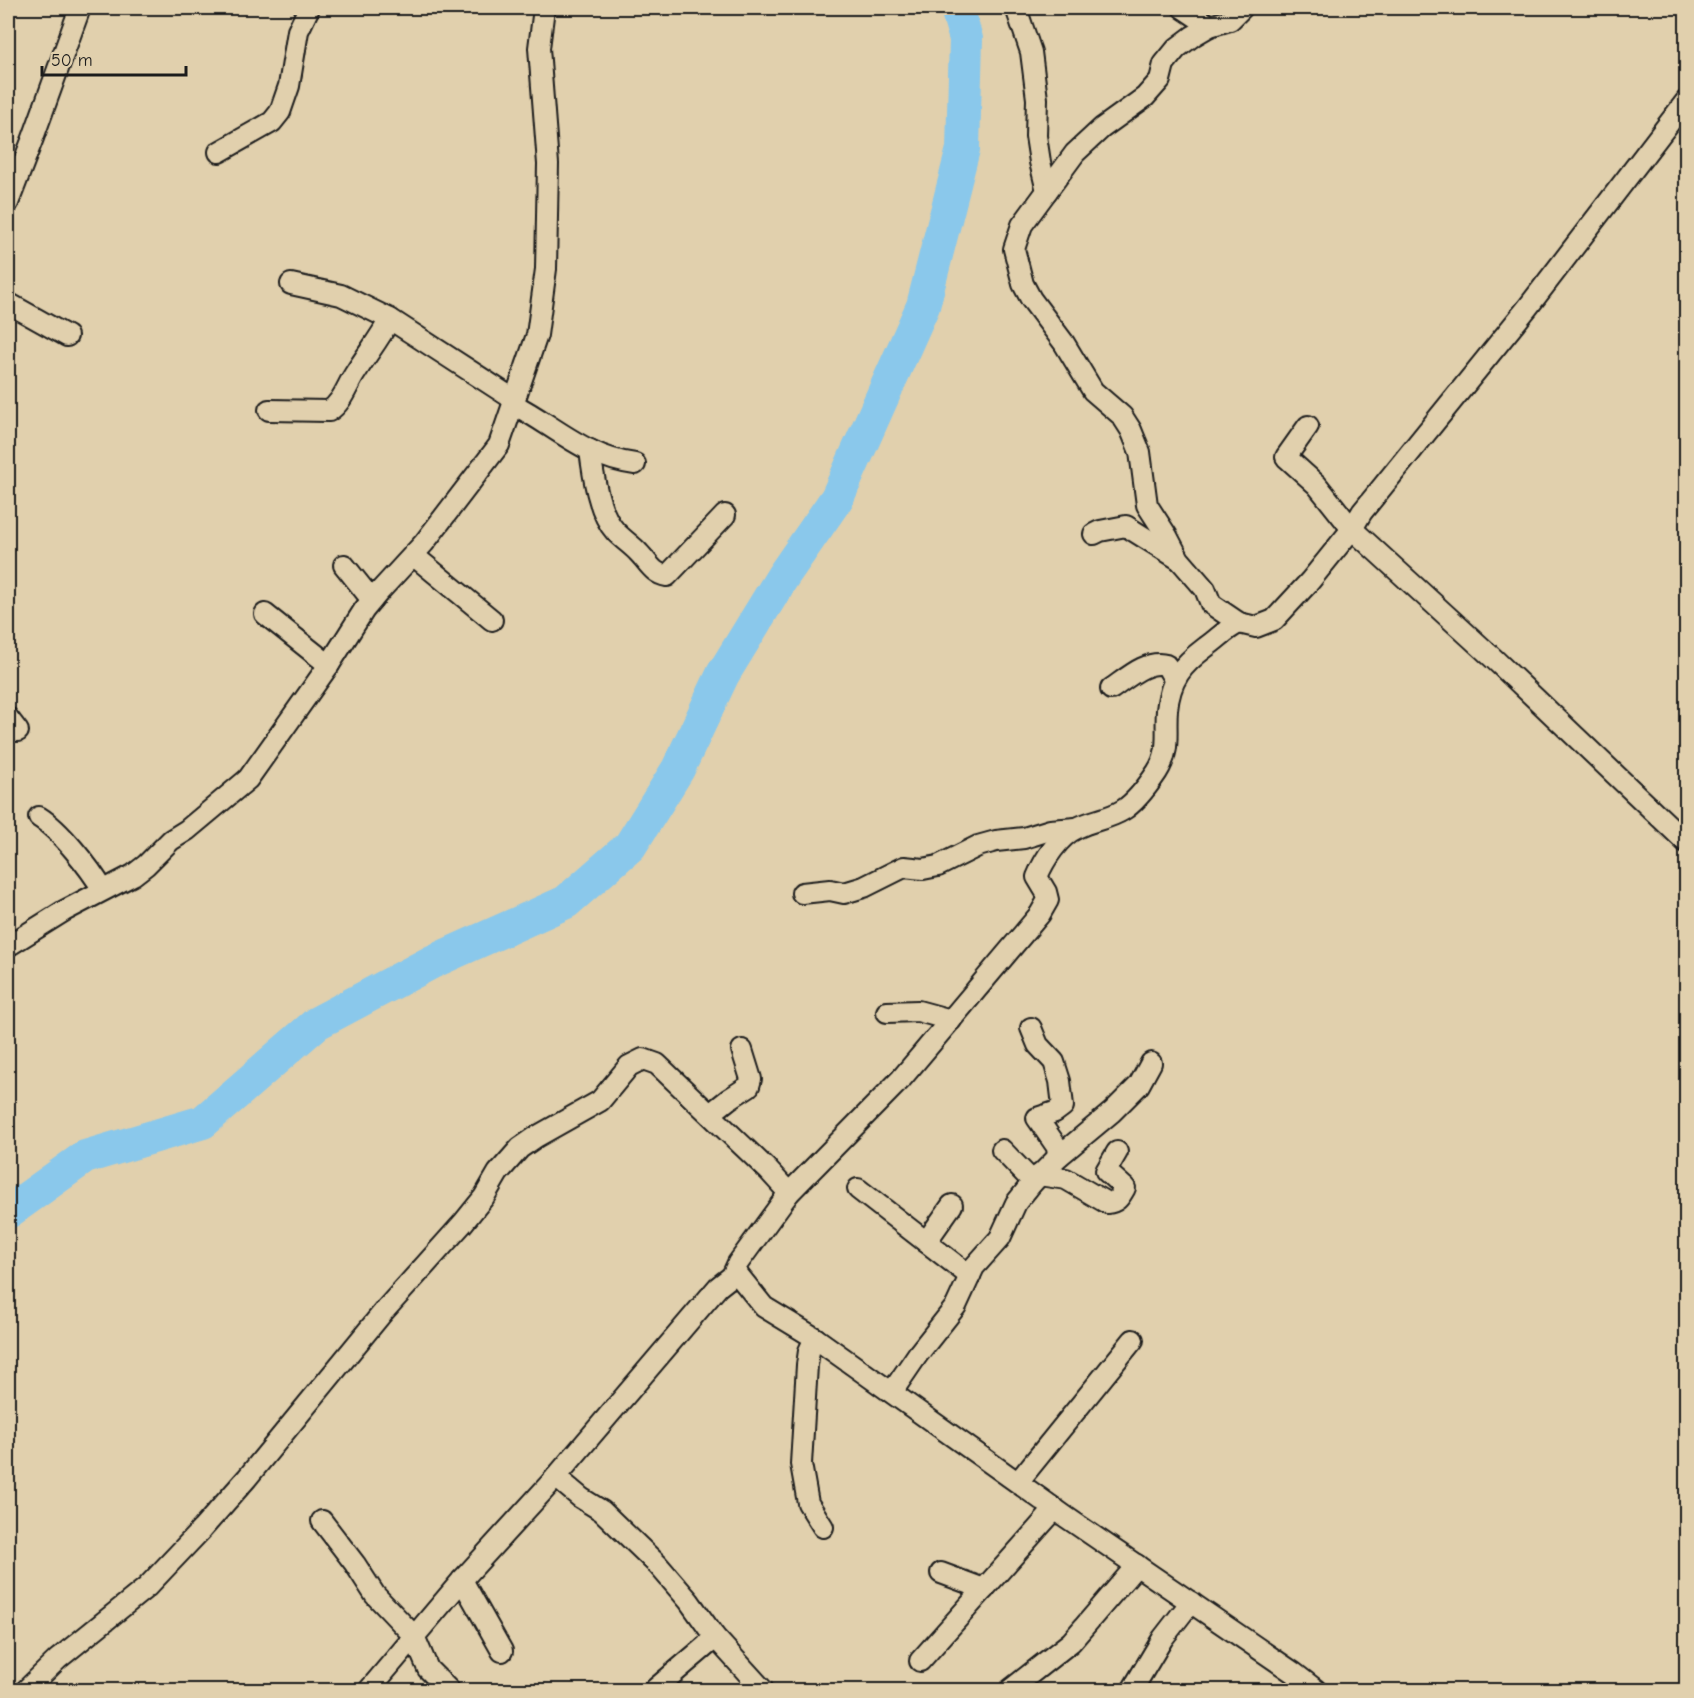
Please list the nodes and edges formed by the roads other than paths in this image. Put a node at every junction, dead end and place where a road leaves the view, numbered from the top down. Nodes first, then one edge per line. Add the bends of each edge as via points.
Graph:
1 (80, 8) edge
2 (309, 8) edge
3 (544, 8) edge
4 (1016, 8) edge
5 (1183, 8) edge
6 (1242, 8) edge
7 (1210, 26) junction
8 (1686, 101) edge
9 (219, 152) dead end
10 (1047, 191) junction
11 (8, 202) edge
12 (291, 284) dead end
13 (8, 303) edge
14 (390, 320) junction
15 (67, 336) dead end
16 (514, 402) junction
17 (269, 410) dead end
18 (1308, 426) dead end
19 (590, 450) junction
20 (635, 464) dead end
21 (725, 515) dead end
22 (1352, 529) junction
23 (1094, 534) dead end
24 (413, 555) junction
25 (1179, 559) junction
26 (344, 565) dead end
27 (372, 600) junction
28 (266, 614) dead end
29 (492, 620) dead end
30 (1239, 623) junction
31 (329, 665) junction
32 (1174, 680) junction
33 (1111, 689) dead end
34 (39, 817) dead end
35 (1076, 828) junction
36 (1686, 842) edge
37 (103, 890) junction
38 (802, 893) dead end
39 (8, 946) edge
40 (887, 1012) dead end
41 (951, 1020) junction
42 (1031, 1028) dead end
43 (742, 1050) dead end
44 (1151, 1063) dead end
45 (710, 1114) junction
46 (1002, 1150) dead end
47 (1117, 1152) dead end
48 (1058, 1157) junction
49 (1036, 1179) junction
50 (858, 1189) dead end
51 (789, 1193) junction
52 (952, 1205) dead end
53 (926, 1242) junction
54 (735, 1271) junction
55 (970, 1276) junction
56 (815, 1338) junction
57 (1133, 1340) dead end
58 (892, 1392) junction
59 (556, 1477) junction
60 (1018, 1482) junction
61 (1055, 1509) junction
62 (322, 1521) dead end
63 (824, 1527) dead end
64 (1137, 1565) junction
65 (941, 1573) dead end
66 (462, 1580) junction
67 (984, 1589) junction
68 (1191, 1602) junction
69 (414, 1636) junction
70 (714, 1636) junction
71 (502, 1651) dead end
72 (920, 1661) dead end
73 (26, 1690) edge
74 (369, 1690) edge
75 (449, 1690) edge
76 (654, 1690) edge
77 (763, 1690) edge
78 (1010, 1690) edge
79 (1132, 1690) edge
80 (1316, 1690) edge

1 - 11 street
2 - 9 street via 298,31 289,86 280,112 272,122
3 - 16 street via 539,48 548,164 546,269 537,334
4 - 10 street via 1031,52 1037,99 1036,136
5 - 7 street
6 - 7 street via 1230,21
7 - 10 street via 1177,48 1164,64 1160,80 1145,97 1075,153
8 - 22 street
10 - 25 street via 1022,225 1014,249 1023,284 1093,391 1122,416 1131,430 1140,452 1147,505
12 - 14 street via 341,295
13 - 15 street
14 - 16 street
14 - 17 street via 336,406 329,411
16 - 19 street
16 - 24 street via 499,446
18 - 22 street via 1286,457 1317,485
19 - 20 street via 607,459
19 - 21 street via 595,482 613,529 656,573 667,576
22 - 30 street via 1274,620 1256,627
22 - 36 street
23 - 25 street via 1126,526
24 - 27 street
24 - 29 street
25 - 30 street via 1205,589 1211,604
26 - 27 street
27 - 31 street
28 - 31 street
30 - 32 street via 1192,657
31 - 37 street via 248,779 133,875
32 - 33 street via 1166,665 1159,663 1149,665
32 - 35 street via 1167,711 1168,740 1158,771 1125,809
34 - 37 street via 50,824
35 - 38 street via 978,846 938,866 904,867 844,893
35 - 41 street via 1065,835 1042,864 1037,877 1048,900 1040,914
37 - 39 street
40 - 41 street via 918,1011
41 - 51 street via 901,1079
42 - 48 street via 1038,1045 1054,1062 1060,1081 1063,1106 1037,1118 1057,1147
43 - 45 street via 751,1079 749,1086
44 - 48 street via 1139,1084 1119,1105
45 - 51 street
45 - 73 street via 657,1064 643,1059 629,1066 600,1101 520,1148 463,1223 202,1529 147,1587
46 - 49 street
47 - 49 street via 1106,1171 1125,1188 1113,1203 1066,1179
48 - 49 street
49 - 55 street via 1016,1203 1000,1238
50 - 53 street
51 - 54 street
52 - 53 street
53 - 55 street
54 - 56 street via 764,1307
54 - 59 street
55 - 58 street via 956,1306
56 - 58 street
56 - 63 street via 807,1365 801,1464 808,1503
57 - 60 street
58 - 60 street
59 - 66 street
59 - 70 street via 634,1541 689,1601
60 - 61 street
61 - 64 street
61 - 67 street
62 - 69 street via 375,1595
64 - 68 street
64 - 78 street via 1071,1642
65 - 67 street
66 - 69 street
66 - 71 street
67 - 72 street
68 - 79 street via 1163,1638
68 - 80 street
69 - 74 street
69 - 75 street via 428,1669
70 - 76 street
70 - 77 street

